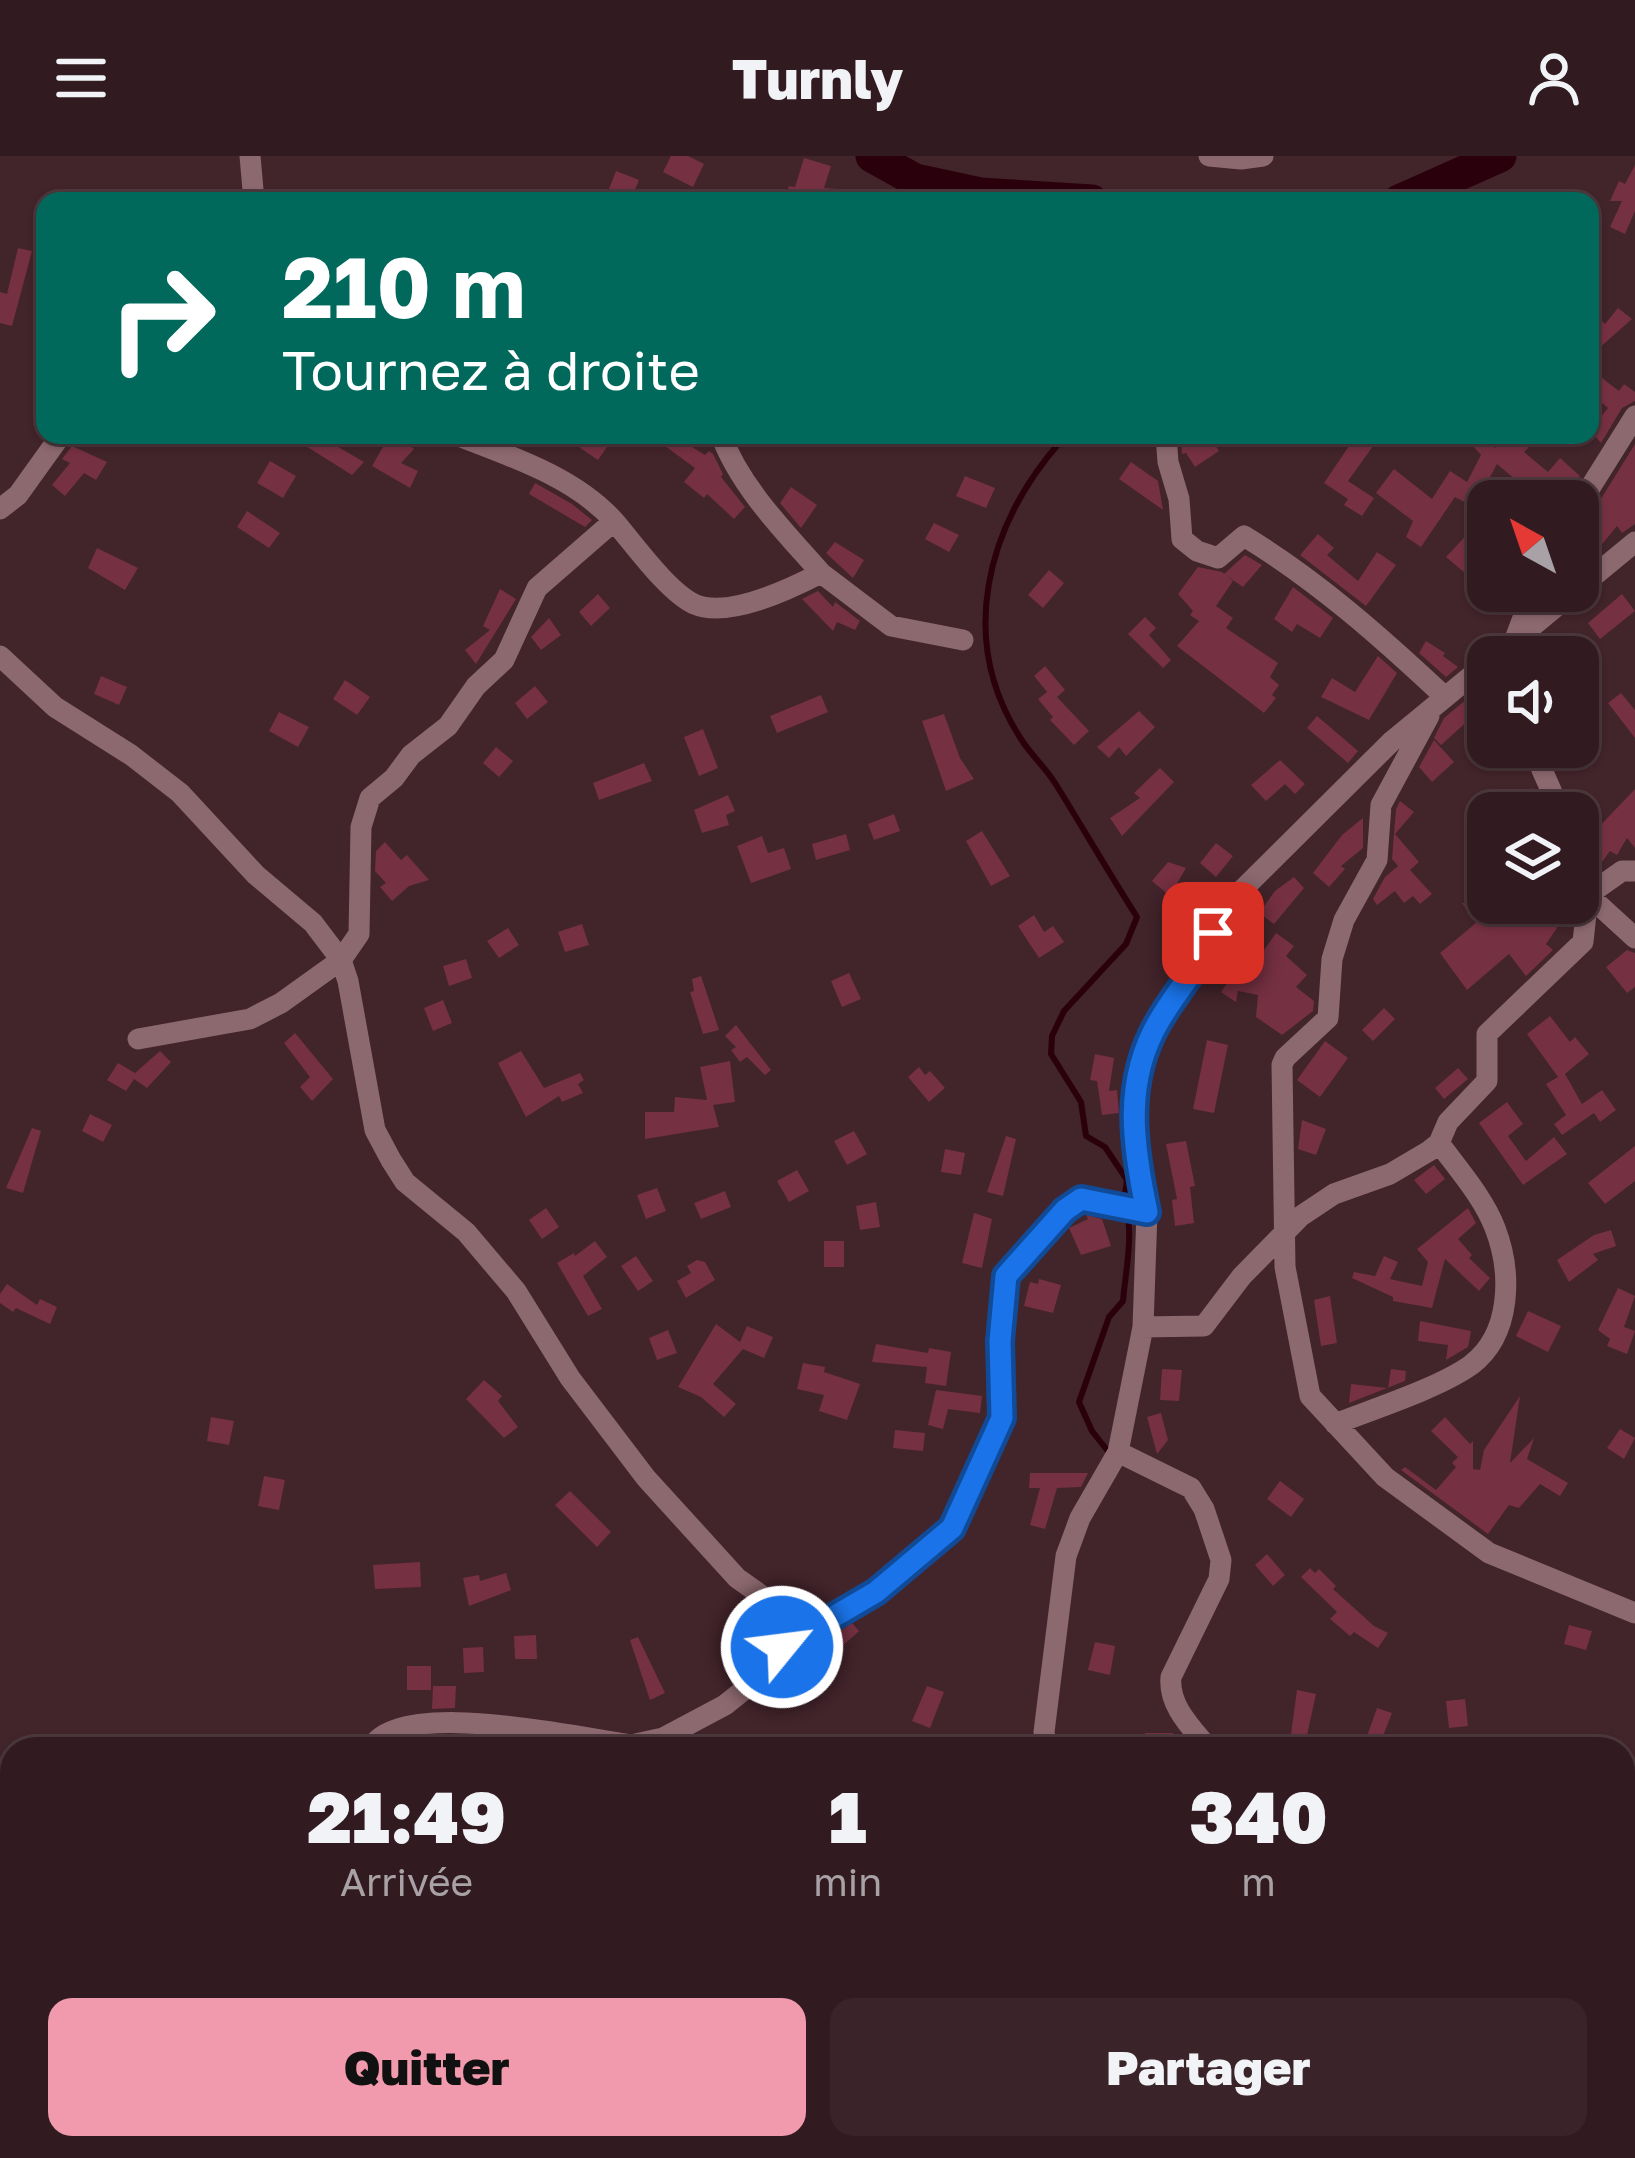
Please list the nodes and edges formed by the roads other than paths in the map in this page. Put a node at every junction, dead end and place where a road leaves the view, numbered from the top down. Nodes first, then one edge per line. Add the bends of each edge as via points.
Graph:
1 (250, 156) edge
2 (1209, 156) edge
3 (1263, 156) edge
4 (253, 192) edge
5 (1635, 416) edge
6 (55, 444) edge
7 (479, 444) edge
8 (726, 444) edge
9 (1167, 444) edge
10 (1595, 480) edge
11 (0, 509) edge
12 (614, 521) junction
13 (1635, 542) edge
14 (1599, 572) edge
15 (821, 573) junction
16 (1550, 612) edge
17 (1521, 636) edge
18 (962, 640) dead end
19 (0, 656) edge
20 (1467, 681) edge
21 (1440, 701) junction
22 (1635, 871) edge
23 (1599, 887) edge
24 (1599, 905) edge
25 (1585, 924) edge
26 (1635, 938) edge
27 (341, 960) junction
28 (137, 1039) dead end
29 (1438, 1143) junction
30 (1147, 1212) junction
31 (1286, 1230) junction
32 (1143, 1327) junction
33 (1335, 1424) junction
34 (1118, 1452) junction
35 (1635, 1613) edge
36 (782, 1647) junction
37 (377, 1737) edge
38 (579, 1737) edge
39 (660, 1737) edge
40 (1045, 1737) edge
41 (1200, 1737) edge

1 - 4 street
2 - 3 street
5 - 10 street
6 - 11 street
7 - 12 street via 589,497
8 - 15 street
9 - 21 street via 1186,545 1213,559 1239,537 1261,546 1370,626
12 - 15 street via 697,605 766,599
12 - 27 street via 537,588 504,661 370,798 361,827 359,934
13 - 14 street
15 - 18 street via 891,626
16 - 17 street
19 - 27 street via 55,707 170,785 302,911
20 - 21 street
21 - 30 street via 1234,898 1160,1019 1139,1066 1134,1109
21 - 31 street via 1381,806 1377,860 1332,958 1328,1018 1282,1065
22 - 23 street
24 - 26 street
25 - 29 street via 1583,942 1487,1034 1487,1081
27 - 28 street via 250,1019
27 - 36 street via 375,1130 391,1160 516,1291 646,1478 737,1578 775,1605
29 - 31 street via 1390,1174 1334,1195
29 - 33 street via 1495,1226 1502,1319 1466,1368
30 - 32 street
30 - 36 street via 1081,1199 1010,1270 1002,1305 1002,1418 952,1528 876,1592
31 - 32 street via 1204,1326
31 - 33 street via 1306,1390
32 - 34 street
33 - 35 street via 1396,1486 1489,1553
34 - 40 street via 1066,1556
34 - 41 street via 1191,1488 1221,1560 1169,1688
36 - 39 street via 737,1697
37 - 38 street via 436,1721

